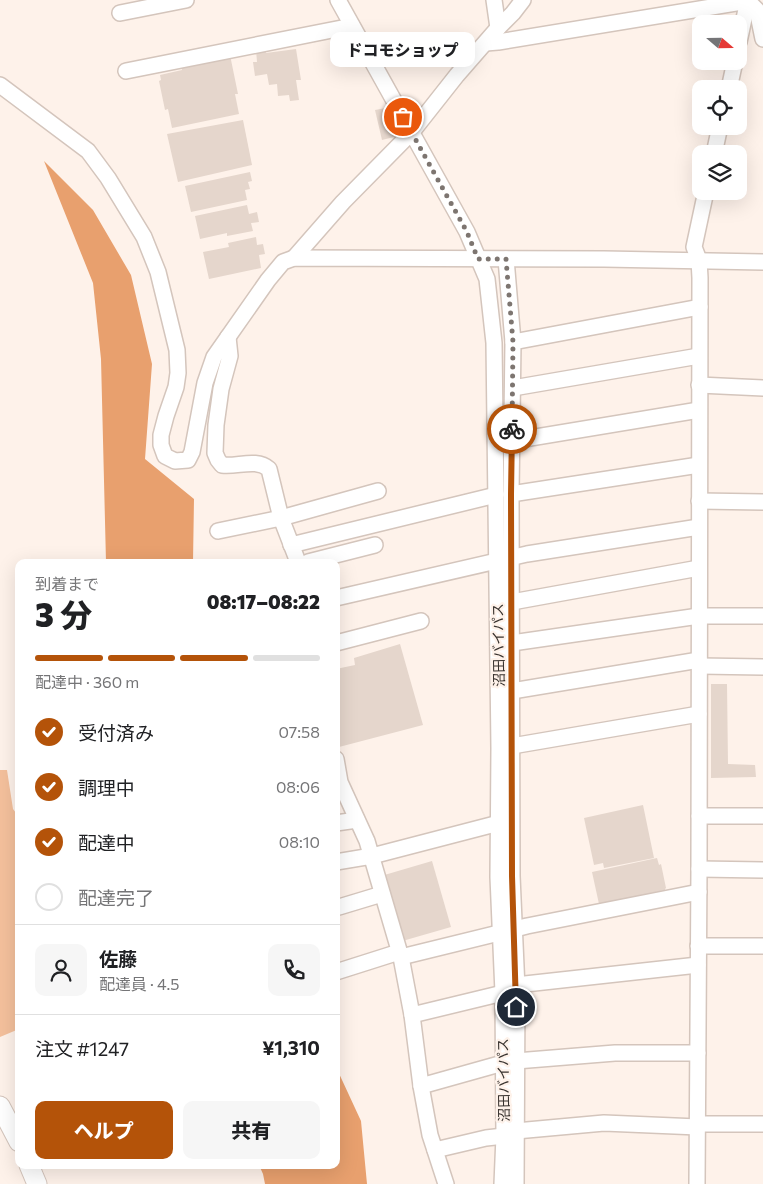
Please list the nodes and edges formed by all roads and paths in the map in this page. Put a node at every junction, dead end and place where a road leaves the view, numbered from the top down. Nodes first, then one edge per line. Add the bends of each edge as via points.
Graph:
1 (186, 0) edge
2 (338, 0) edge
3 (494, 0) edge
4 (523, 0) edge
5 (748, 1) edge
6 (120, 13) dead end
7 (745, 15) edge
8 (352, 26) junction
9 (498, 28) junction
10 (763, 39) edge
11 (486, 43) junction
12 (126, 71) dead end
13 (0, 85) edge
14 (412, 132) junction
15 (704, 200) edge
16 (294, 258) junction
17 (478, 259) junction
18 (506, 259) junction
19 (699, 260) junction
20 (763, 262) edge
21 (700, 307) junction
22 (228, 337) junction
23 (513, 342) junction
24 (699, 356) junction
25 (699, 385) junction
26 (513, 388) junction
27 (763, 388) edge
28 (699, 410) junction
29 (512, 439) junction
30 (699, 465) junction
31 (378, 491) dead end
32 (511, 494) junction
33 (496, 495) junction
34 (699, 500) junction
35 (763, 502) edge
36 (281, 518) junction
37 (699, 527) junction
38 (218, 531) dead end
39 (291, 545) junction
40 (375, 545) dead end
41 (512, 558) junction
42 (297, 559) edge
43 (320, 559) edge
44 (496, 561) junction
45 (699, 568) junction
46 (340, 597) edge
47 (512, 602) junction
48 (700, 616) junction
49 (763, 616) edge
50 (421, 621) dead end
51 (340, 642) edge
52 (512, 643) junction
53 (700, 663) junction
54 (763, 667) edge
55 (512, 690) junction
56 (700, 714) junction
57 (512, 746) junction
58 (340, 782) edge
59 (699, 816) junction
60 (763, 816) edge
61 (357, 820) junction
62 (340, 822) edge
63 (499, 823) junction
64 (372, 856) junction
65 (340, 861) edge
66 (699, 869) junction
67 (763, 870) edge
68 (699, 892) junction
69 (382, 894) junction
70 (340, 907) edge
71 (507, 931) junction
72 (698, 946) junction
73 (763, 946) edge
74 (400, 955) junction
75 (698, 966) junction
76 (340, 971) edge
77 (516, 985) junction
78 (502, 993) junction
79 (412, 1015) junction
80 (698, 1053) junction
81 (509, 1062) junction
82 (421, 1086) junction
83 (0, 1106) edge
84 (763, 1124) edge
85 (698, 1125) junction
86 (510, 1133) junction
87 (15, 1134) edge
88 (435, 1150) junction
89 (31, 1169) edge
90 (37, 1184) edge
91 (446, 1184) edge
92 (502, 1184) edge
93 (516, 1184) edge
94 (697, 1184) edge

1 - 6 street
2 - 8 street, 沼田バイパス
3 - 9 street
4 - 9 street
5 - 7 street
5 - 10 street via 758,10
5 - 11 street
8 - 12 street
8 - 14 street, 沼田バイパス
9 - 11 street
11 - 14 street
13 - 22 street via 88,151 144,236 158,272 177,350 176,388 161,440 165,456 175,461 188,460 192,452 205,383 214,357
14 - 16 street via 343,202
14 - 17 street, 沼田バイパス via 467,232
15 - 19 street via 694,247
16 - 17 street
16 - 22 street via 283,262
17 - 18 street
17 - 33 street, 沼田バイパス via 487,279 494,343
18 - 19 street
18 - 23 street, 沼田バイパス
19 - 20 street
19 - 21 street
21 - 23 street
21 - 24 street
22 - 36 street via 230,356 216,425 215,453 222,465 255,463 269,469
23 - 26 street, 沼田バイパス
24 - 25 street
24 - 26 street
25 - 27 street
25 - 28 street
26 - 29 street, 沼田バイパス
28 - 29 street
28 - 30 street
29 - 32 street, 沼田バイパス
30 - 32 street
30 - 34 street
31 - 36 street
32 - 41 street, 沼田バイパス
33 - 39 street
33 - 44 street, 沼田バイパス
34 - 35 street
34 - 37 street
36 - 38 street
36 - 39 street
37 - 41 street
37 - 45 street
39 - 42 street
40 - 43 street
41 - 44 street
41 - 47 street, 沼田バイパス
44 - 46 street
44 - 63 street, 沼田バイパス
45 - 47 street
45 - 48 street
47 - 52 street, 沼田バイパス
48 - 49 street
48 - 52 street
48 - 53 street
50 - 51 street
52 - 55 street, 沼田バイパス
53 - 54 street
53 - 55 street
53 - 56 street
55 - 57 street, 沼田バイパス
56 - 57 street
56 - 59 street
57 - 71 street, 沼田バイパス via 512,876
58 - 61 street
59 - 60 street
59 - 66 street
61 - 62 street
61 - 64 street
63 - 64 street
63 - 71 street, 沼田バイパス via 498,878
64 - 65 street
64 - 69 street
66 - 67 street
66 - 68 street
68 - 71 street
68 - 72 street
69 - 70 street
69 - 74 street
71 - 74 street
71 - 77 street, 沼田バイパス
71 - 78 street, 沼田バイパス
72 - 73 street
72 - 75 street
74 - 76 street
74 - 79 street
75 - 77 street
75 - 80 street
77 - 81 street, 沼田バイパス
78 - 79 street
78 - 81 street, 沼田バイパス
79 - 82 street
80 - 81 street via 616,1054
80 - 85 street
81 - 82 street
81 - 86 street, 沼田バイパス
82 - 88 street
83 - 87 main road
84 - 85 street
85 - 86 street via 604,1123
85 - 94 street
86 - 88 street
86 - 92 street, 沼田バイパス
86 - 93 street, 沼田バイパス
88 - 91 street
89 - 90 main road

